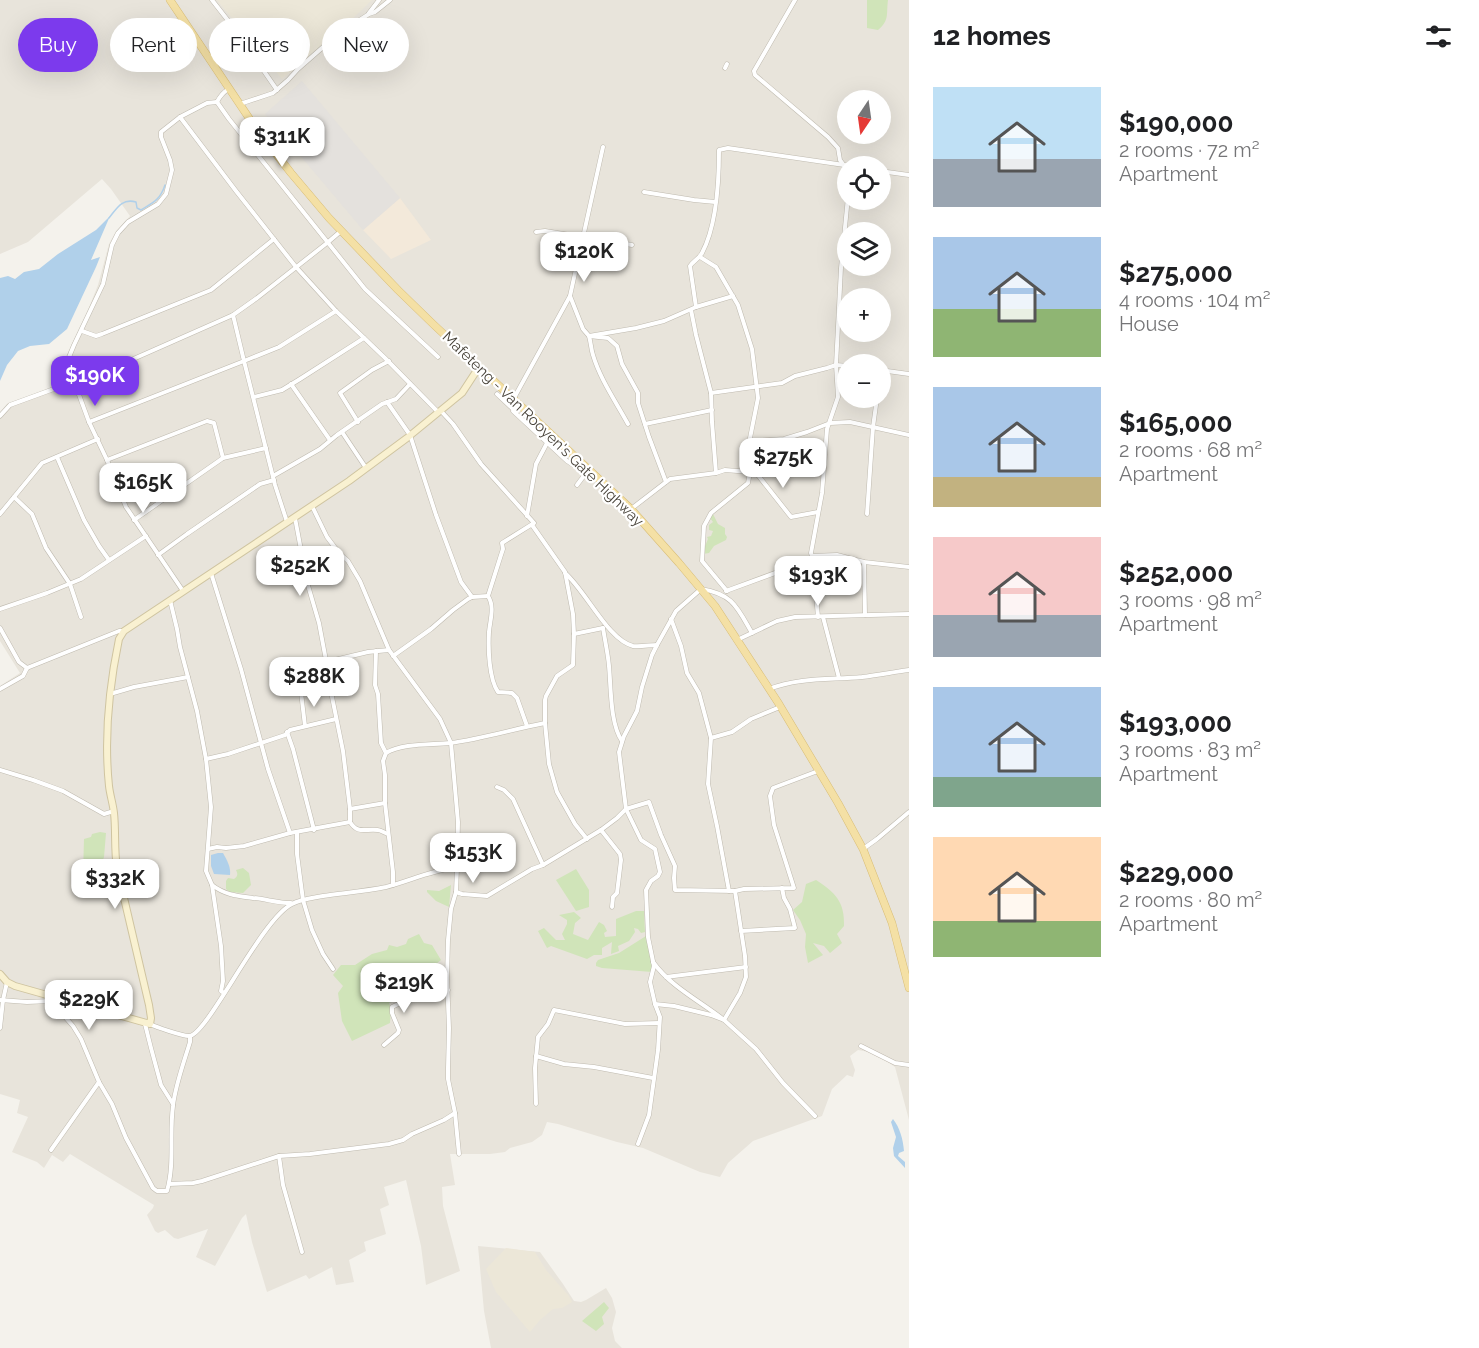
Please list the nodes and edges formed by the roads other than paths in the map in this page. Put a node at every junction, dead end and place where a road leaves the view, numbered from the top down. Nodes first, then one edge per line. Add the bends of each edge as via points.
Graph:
1 (170, 0) edge
2 (212, 0) edge
3 (379, 0) edge
4 (390, 0) edge
5 (795, 0) edge
6 (369, 14) junction
7 (229, 89) junction
8 (277, 90) junction
9 (217, 102) junction
10 (240, 104) junction
11 (180, 117) junction
12 (603, 147) dead end
13 (839, 156) edge
14 (837, 164) edge
15 (891, 173) edge
16 (909, 175) edge
17 (644, 192) dead end
18 (715, 202) junction
19 (847, 210) edge
20 (341, 231) junction
21 (536, 232) dead end
22 (582, 237) junction
23 (274, 239) junction
24 (327, 243) junction
25 (632, 244) dead end
26 (700, 257) junction
27 (296, 267) junction
28 (570, 296) junction
29 (733, 296) junction
30 (694, 309) junction
31 (336, 311) junction
32 (233, 315) junction
33 (82, 331) junction
34 (589, 336) junction
35 (364, 338) junction
36 (438, 357) dead end
37 (244, 361) junction
38 (389, 362) junction
39 (836, 365) junction
40 (479, 367) junction
41 (891, 372) edge
42 (909, 374) edge
43 (74, 382) junction
44 (291, 384) junction
45 (410, 384) junction
46 (757, 387) junction
47 (711, 393) junction
48 (498, 394) dead end
49 (254, 397) junction
50 (387, 402) junction
51 (515, 404) junction
52 (876, 408) edge
53 (712, 410) junction
54 (440, 412) junction
55 (0, 416) edge
56 (89, 422) junction
57 (358, 422) junction
58 (628, 423) dead end
59 (830, 423) junction
60 (645, 424) junction
61 (873, 427) junction
62 (342, 432) junction
63 (410, 435) junction
64 (909, 435) edge
65 (98, 439) junction
66 (330, 441) junction
67 (547, 443) junction
68 (750, 443) junction
69 (266, 448) junction
70 (57, 457) junction
71 (223, 458) junction
72 (107, 460) junction
73 (366, 468) junction
74 (587, 471) junction
75 (750, 472) junction
76 (716, 473) junction
77 (273, 478) junction
78 (666, 482) junction
79 (577, 485) dead end
80 (14, 497) junction
81 (312, 506) junction
82 (631, 509) junction
83 (818, 512) junction
84 (0, 514) edge
85 (867, 514) dead end
86 (527, 516) junction
87 (295, 518) junction
88 (134, 520) junction
89 (288, 522) junction
90 (532, 525) junction
91 (146, 536) junction
92 (158, 555) junction
93 (812, 558) junction
94 (109, 560) junction
95 (864, 562) junction
96 (909, 567) edge
97 (211, 572) junction
98 (565, 572) junction
99 (70, 584) junction
100 (701, 589) junction
101 (726, 591) junction
102 (183, 592) junction
103 (722, 595) junction
104 (488, 596) junction
105 (472, 597) junction
106 (169, 600) junction
107 (0, 609) edge
108 (909, 614) edge
109 (865, 615) junction
110 (81, 617) dead end
111 (821, 617) junction
112 (671, 619) junction
113 (0, 628) edge
114 (604, 628) junction
115 (124, 631) junction
116 (752, 633) junction
117 (574, 634) junction
118 (737, 640) junction
119 (657, 645) junction
120 (389, 650) junction
121 (376, 651) junction
122 (393, 656) junction
123 (326, 662) junction
124 (27, 668) junction
125 (909, 670) edge
126 (188, 677) junction
127 (839, 678) junction
128 (330, 687) junction
129 (769, 689) junction
130 (0, 690) edge
131 (286, 691) dead end
132 (301, 692) junction
133 (110, 694) junction
134 (781, 707) junction
135 (336, 719) junction
136 (545, 723) junction
137 (305, 726) junction
138 (527, 726) junction
139 (287, 732) junction
140 (711, 738) junction
141 (622, 742) junction
142 (451, 743) junction
143 (261, 744) junction
144 (386, 753) junction
145 (206, 759) junction
146 (0, 770) edge
147 (819, 771) junction
148 (497, 787) dead end
149 (386, 803) junction
150 (350, 809) junction
151 (626, 809) junction
152 (114, 811) junction
153 (909, 812) edge
154 (350, 822) junction
155 (314, 830) junction
156 (601, 830) junction
157 (297, 832) junction
158 (291, 833) junction
159 (389, 835) junction
160 (587, 839) junction
161 (208, 849) junction
162 (863, 849) junction
163 (543, 865) junction
164 (457, 868) junction
165 (212, 885) junction
166 (393, 885) junction
167 (782, 888) junction
168 (729, 891) junction
169 (735, 891) junction
170 (456, 892) junction
171 (303, 900) junction
172 (292, 903) junction
173 (612, 907) dead end
174 (741, 931) junction
175 (653, 962) junction
176 (746, 967) junction
177 (333, 969) dead end
178 (0, 974) edge
179 (666, 977) junction
180 (7, 982) junction
181 (909, 988) edge
182 (448, 990) junction
183 (224, 993) junction
184 (50, 998) junction
185 (1, 1000) edge
186 (655, 1004) junction
187 (724, 1020) junction
188 (148, 1023) junction
189 (660, 1023) junction
190 (0, 1028) edge
191 (190, 1036) junction
192 (384, 1045) dead end
193 (861, 1046) dead end
194 (536, 1056) junction
195 (909, 1065) edge
196 (653, 1078) junction
197 (99, 1082) junction
198 (173, 1104) junction
199 (536, 1104) dead end
200 (455, 1113) junction
201 (815, 1116) dead end
202 (638, 1144) dead end
203 (51, 1150) dead end
204 (459, 1154) dead end
205 (279, 1156) junction
206 (169, 1184) junction
207 (302, 1252) dead end

1 - 7 main road, Mafeteng - Van Rooyen's Gate Highway
2 - 8 street
3 - 6 street
4 - 6 street
5 - 13 street via 755,75 828,137
6 - 8 street via 339,33
7 - 9 street
7 - 10 main road, Mafeteng - Van Rooyen's Gate Highway
8 - 10 street
9 - 11 street
9 - 24 street
10 - 20 main road, Mafeteng - Van Rooyen's Gate Highway via 291,173
11 - 23 street
11 - 33 street via 161,134 171,170 166,195 118,233 103,284
12 - 22 street
14 - 18 street via 728,148 719,150
15 - 16 street
17 - 18 street
18 - 26 street via 712,228
19 - 39 street
20 - 24 street
20 - 40 main road, Mafeteng - Van Rooyen's Gate Highway
21 - 22 street
22 - 25 street
22 - 28 street
23 - 27 street
23 - 33 street via 211,290 96,336
24 - 27 street
24 - 36 street via 372,297
26 - 29 street via 716,267
26 - 30 street via 690,266
27 - 31 street
27 - 32 street
28 - 34 street
28 - 51 street
29 - 30 street
29 - 46 street via 752,349
30 - 34 street via 664,321
30 - 47 street via 696,335
31 - 35 street
31 - 37 street via 279,347
32 - 37 street
32 - 43 street
33 - 43 street via 67,362
34 - 58 street via 603,381
34 - 60 street via 608,338 617,346 638,393
35 - 38 street
35 - 44 street
37 - 49 street
37 - 56 street
38 - 45 street
38 - 57 street via 340,393
39 - 46 street
39 - 59 street via 838,398
40 - 51 main road, Mafeteng - Van Rooyen's Gate Highway
40 - 54 street via 462,393
41 - 42 street
43 - 55 street via 10,405
43 - 56 street
44 - 49 street
44 - 66 street
45 - 50 street via 396,399
45 - 54 street
46 - 47 street
46 - 68 street
47 - 53 street
48 - 51 street
49 - 69 street
50 - 57 street
50 - 63 street
51 - 67 street via 513,411
51 - 74 main road, Mafeteng - Van Rooyen's Gate Highway
52 - 61 street
53 - 60 street
53 - 76 street
54 - 63 street
54 - 86 street
56 - 65 street
57 - 62 street
59 - 61 street
59 - 68 street via 784,439
59 - 83 street
60 - 78 street
61 - 64 street
61 - 85 street
62 - 66 street
62 - 73 street
63 - 73 street
63 - 105 street via 461,582
65 - 70 street
65 - 72 street
66 - 77 street
67 - 74 street via 567,461
67 - 86 street via 536,464
68 - 75 street
69 - 71 street
69 - 77 street
70 - 80 street via 42,464
70 - 94 street via 84,520
71 - 72 street via 214,423 207,421
71 - 88 street
72 - 88 street
73 - 81 street
74 - 79 street
74 - 82 main road, Mafeteng - Van Rooyen's Gate Highway
75 - 76 street
75 - 83 street via 757,474 791,517
75 - 101 street via 748,483 711,513 704,526 702,561
76 - 78 street
77 - 89 street
77 - 92 street
78 - 82 street
80 - 84 street
80 - 99 street via 32,514 46,548
81 - 87 street
81 - 120 street via 327,537 360,581
82 - 100 main road, Mafeteng - Van Rooyen's Gate Highway
83 - 93 street
86 - 90 street
87 - 89 street
87 - 123 street
88 - 91 street
89 - 97 street
90 - 98 street
90 - 104 street via 501,543
91 - 92 street
91 - 94 street
92 - 102 street
93 - 95 street via 837,555
93 - 101 street
93 - 111 street
94 - 99 street
95 - 96 street
95 - 109 street
97 - 102 street
97 - 143 street
98 - 114 street via 591,604
98 - 117 street
99 - 107 street
99 - 110 street
100 - 103 street
100 - 112 street
100 - 118 main road, Mafeteng - Van Rooyen's Gate Highway
101 - 103 street
102 - 106 street
103 - 116 street via 736,605
104 - 105 street
104 - 138 street via 492,613 491,674 498,692 512,693 517,698
105 - 122 street
106 - 115 street
106 - 126 street
108 - 109 street
109 - 111 street
111 - 116 street via 777,621
111 - 127 street
112 - 119 street
112 - 140 street
113 - 124 street via 19,662
114 - 117 street
114 - 119 street via 633,646
114 - 141 street via 615,723
115 - 124 street
115 - 133 street via 119,639
116 - 118 street
117 - 136 street via 573,665 557,676 544,700
118 - 129 main road, Mafeteng - Van Rooyen's Gate Highway
119 - 141 street via 637,711
120 - 121 street
120 - 122 street
121 - 123 street
121 - 144 street via 375,685 381,743
122 - 142 street via 440,718
123 - 128 street
124 - 130 street via 23,676
125 - 127 street
126 - 133 street
126 - 145 street
127 - 129 street
128 - 132 street
128 - 135 street
129 - 134 main road, Mafeteng - Van Rooyen's Gate Highway
131 - 132 street
132 - 137 street
133 - 152 street via 107,744
134 - 140 street via 732,732
134 - 147 main road, Mafeteng - Van Rooyen's Gate Highway
135 - 137 street
135 - 150 street
136 - 138 street
136 - 160 street via 549,764 557,792
137 - 139 street
138 - 142 street
139 - 143 street
139 - 155 street
140 - 168 street via 708,784
141 - 151 street via 619,752
142 - 144 street via 405,747
142 - 164 street via 458,822
143 - 145 street
143 - 158 street
144 - 149 street
145 - 161 street via 211,807
146 - 152 street via 63,791 104,814
147 - 162 main road, Mafeteng - Van Rooyen's Gate Highway
147 - 167 street via 773,788 770,796 774,825 794,888
148 - 163 street via 513,799
149 - 150 street
149 - 159 street
150 - 154 street
151 - 156 street
151 - 168 street via 649,802 675,866 675,890
151 - 175 street via 641,840 655,849 659,864 660,872 648,885 646,898
152 - 188 street via 117,868 149,1005
153 - 162 street
154 - 155 street
154 - 159 street via 359,830 379,830
155 - 157 street
156 - 160 street
156 - 173 street via 620,854 619,882
157 - 158 street
157 - 171 street
158 - 161 street via 243,846
159 - 166 street
160 - 163 street
161 - 165 street via 206,871
162 - 181 main road, Mafeteng - Van Rooyen's Gate Highway via 892,923
163 - 170 street via 487,896
164 - 166 street
164 - 170 street
165 - 172 street via 240,897
165 - 183 street
166 - 171 street
167 - 169 street
167 - 174 street via 795,928
168 - 169 street
169 - 174 street
170 - 182 street via 448,940
171 - 172 street
171 - 177 street via 312,930
172 - 183 street via 256,942
174 - 176 street
175 - 179 street
175 - 186 street via 650,982
176 - 179 street
176 - 187 street via 740,993
178 - 180 street
179 - 187 street
180 - 184 street
180 - 185 street
182 - 192 street via 392,1007 399,1030
182 - 200 street via 448,1079
183 - 191 street via 201,1029
184 - 185 street via 27,1002
184 - 188 street
184 - 197 street via 73,1026
185 - 190 street
186 - 187 street
186 - 189 street
187 - 201 street via 756,1049
188 - 191 street
188 - 198 street via 161,1084
189 - 194 street via 625,1024 554,1010 538,1037
189 - 196 street
191 - 198 street
193 - 195 street via 895,1063
194 - 196 street
194 - 199 street
196 - 202 street via 649,1115
197 - 203 street
197 - 206 street via 153,1188 167,1191
198 - 206 street
200 - 204 street
200 - 205 street via 388,1144
205 - 206 street via 202,1181
205 - 207 street

